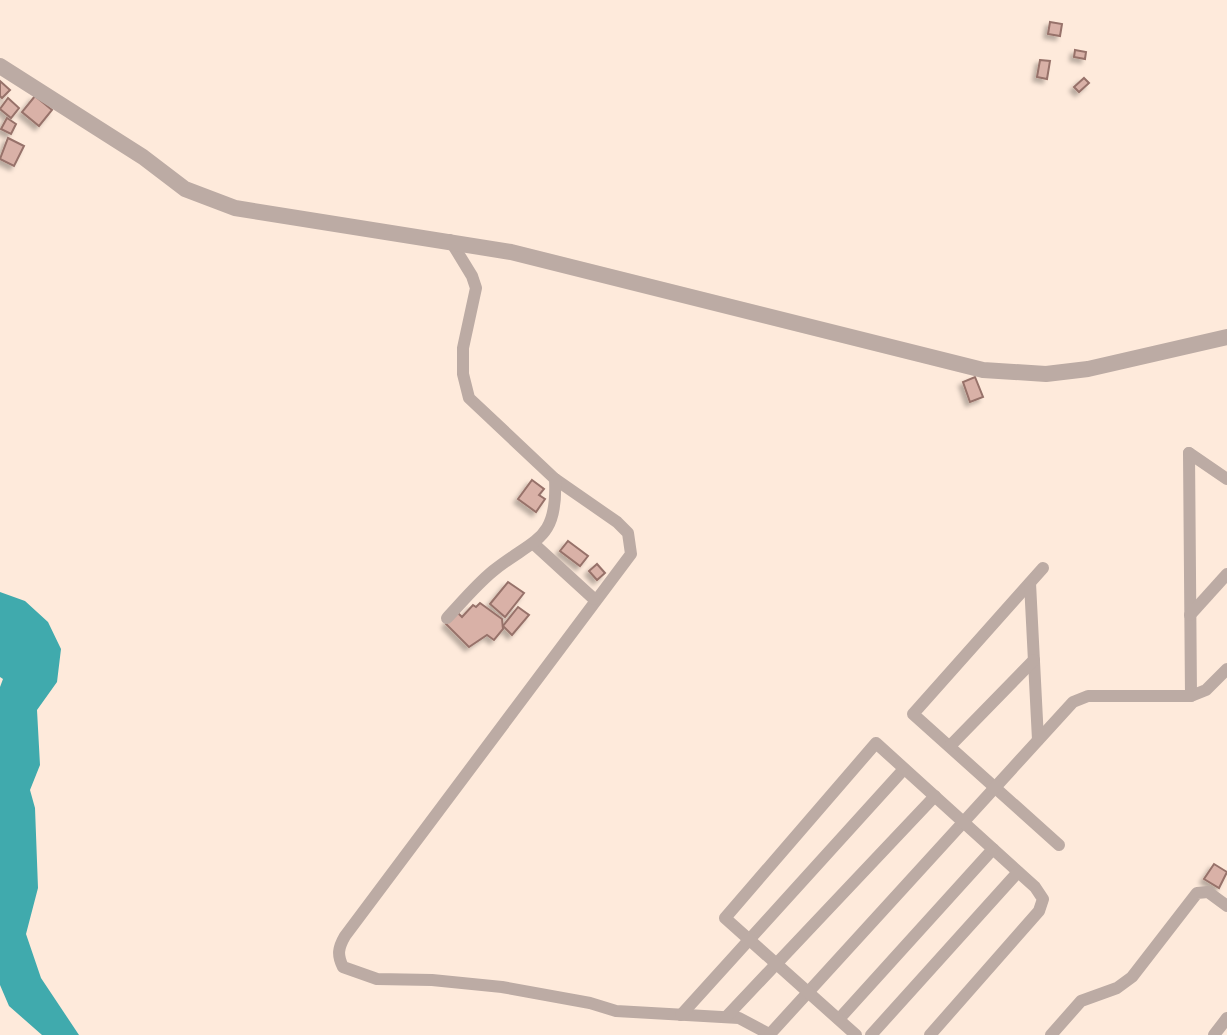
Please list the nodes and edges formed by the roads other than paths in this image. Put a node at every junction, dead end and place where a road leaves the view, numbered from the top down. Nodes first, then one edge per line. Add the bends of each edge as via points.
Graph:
1 (0, 66) edge
2 (450, 240) junction
3 (1227, 337) edge
4 (555, 479) junction
5 (1227, 479) edge
6 (535, 545) junction
7 (1043, 568) dead end
8 (1227, 574) edge
9 (1030, 583) junction
10 (594, 599) junction
11 (1190, 615) junction
12 (447, 618) dead end
13 (1034, 660) junction
14 (1227, 669) edge
15 (1191, 696) junction
16 (1038, 740) junction
17 (950, 747) junction
18 (904, 769) junction
19 (995, 787) junction
20 (935, 796) junction
21 (963, 822) junction
22 (1059, 845) dead end
23 (993, 849) junction
24 (1018, 872) junction
25 (1227, 906) edge
26 (749, 940) junction
27 (776, 964) junction
28 (808, 992) junction
29 (681, 1015) junction
30 (726, 1017) junction
31 (1227, 1018) edge
32 (839, 1019) junction
33 (771, 1034) edge
34 (856, 1035) edge
35 (871, 1035) edge
36 (930, 1035) edge
37 (1051, 1035) edge
38 (1214, 1035) edge

1 - 2 street via 205,198 234,208
2 - 3 street via 983,370 1046,374 1088,369
2 - 4 street via 476,288 463,348 469,398
4 - 6 street via 552,519
4 - 10 street via 617,522 631,542 626,562
5 - 11 street via 1189,453
6 - 10 street
6 - 12 street via 496,570
7 - 9 street
8 - 11 street
9 - 13 street
9 - 17 street via 913,713
10 - 29 street via 345,936 338,948 339,958 343,967 377,979 502,987 616,1011
11 - 15 street
13 - 16 street
13 - 17 street
14 - 15 street via 1206,690
15 - 16 street via 1088,696 1073,702
16 - 19 street
17 - 19 street
18 - 20 street
18 - 26 street
18 - 26 street via 876,743 724,918
19 - 21 street
19 - 22 street
20 - 21 street
20 - 27 street
21 - 23 street
21 - 28 street
23 - 24 street
23 - 32 street
24 - 35 street
24 - 36 street via 1040,892 1042,905
25 - 37 street via 1208,892 1197,892 1132,976 1117,988 1081,1001
26 - 27 street
26 - 29 street
27 - 28 street
27 - 30 street
28 - 32 street
28 - 33 street
29 - 30 street
30 - 33 street via 739,1018
31 - 38 street
32 - 34 street

